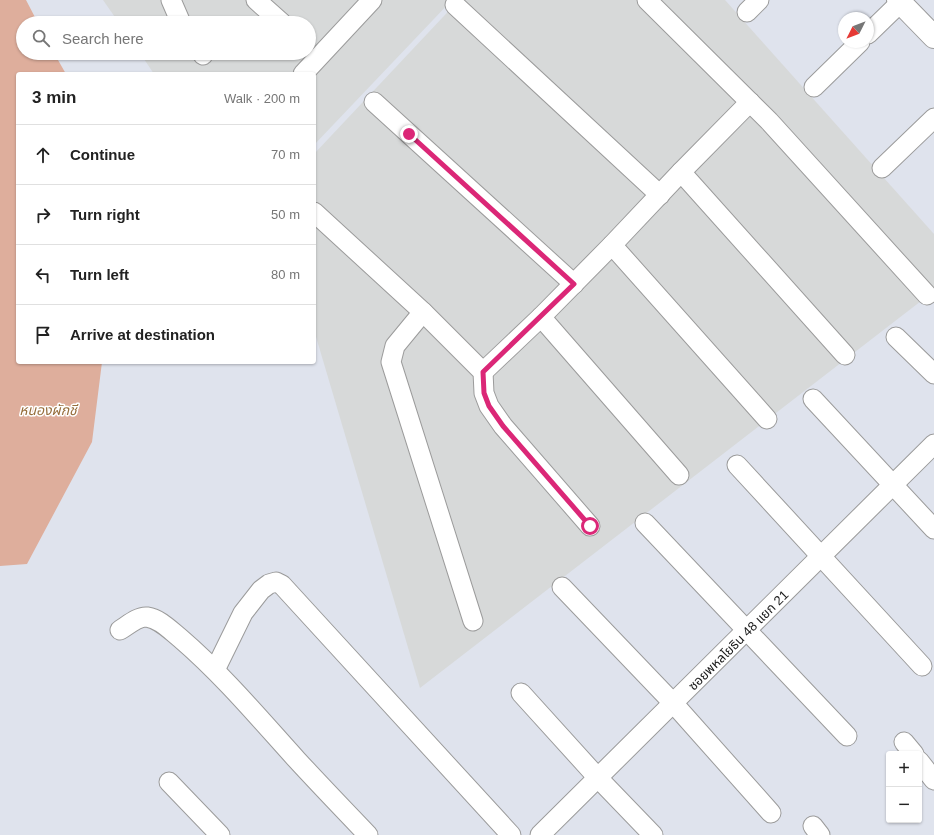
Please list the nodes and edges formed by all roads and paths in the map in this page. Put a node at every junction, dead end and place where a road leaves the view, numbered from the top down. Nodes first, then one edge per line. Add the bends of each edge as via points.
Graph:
1 (171, 0) edge
2 (256, 0) edge
3 (372, 0) edge
4 (647, 0) edge
5 (901, 1) edge
6 (455, 5) dead end
7 (178, 16) edge
8 (274, 16) edge
9 (874, 28) edge
10 (934, 37) edge
11 (854, 48) edge
12 (316, 49) edge
13 (310, 60) edge
14 (304, 72) edge
15 (814, 87) dead end
16 (374, 102) dead end
17 (750, 102) junction
18 (934, 118) edge
19 (882, 168) dead end
20 (681, 172) junction
21 (660, 195) junction
22 (316, 214) edge
23 (612, 245) junction
24 (574, 284) junction
25 (927, 295) dead end
26 (423, 312) junction
27 (541, 317) junction
28 (896, 337) dead end
29 (845, 356) dead end
30 (483, 372) junction
31 (934, 374) edge
32 (813, 399) dead end
33 (767, 419) dead end
34 (934, 444) edge
35 (737, 465) dead end
36 (679, 475) dead end
37 (892, 485) junction
38 (645, 523) dead end
39 (590, 526) dead end
40 (934, 529) edge
41 (821, 556) junction
42 (562, 587) dead end
43 (473, 621) dead end
44 (120, 630) dead end
45 (747, 630) junction
46 (922, 666) dead end
47 (215, 670) junction
48 (521, 693) dead end
49 (674, 704) junction
50 (847, 736) dead end
51 (922, 765) edge
52 (598, 778) junction
53 (934, 780) edge
54 (169, 782) dead end
55 (771, 813) dead end
56 (220, 835) edge
57 (368, 835) edge
58 (511, 835) edge
59 (540, 835) edge
60 (653, 835) edge

1 - 7 street
2 - 8 street
3 - 12 street
4 - 17 street
5 - 9 street
5 - 10 street
6 - 21 street
11 - 15 street
13 - 14 street
16 - 24 street
17 - 20 street
17 - 25 street
18 - 19 street
20 - 21 street
20 - 29 street
21 - 23 street
22 - 26 street
23 - 24 street
23 - 33 street
24 - 27 street
26 - 30 street
26 - 43 street via 394,346 391,362
27 - 30 street
27 - 36 street
28 - 31 street
30 - 39 street via 484,393 489,406 503,426
32 - 37 street
34 - 37 street, ซอยพหลโยธิน 48 แยก 21
35 - 41 street
37 - 40 street
37 - 41 street, ซอยพหลโยธิน 48 แยก 21
38 - 45 street
41 - 45 street, ซอยพหลโยธิน 48 แยก 21
41 - 46 street
42 - 49 street
44 - 47 street via 142,618 157,620
45 - 49 street, ซอยพหลโยธิน 48 แยก 21
45 - 50 street
47 - 57 street
47 - 58 street via 242,613 269,584 276,582 282,585
48 - 52 street
49 - 52 street, ซอยพหลโยธิน 48 แยก 21
49 - 55 street
51 - 53 street
52 - 59 street, ซอยพหลโยธิน 48 แยก 21
52 - 60 street
54 - 56 street

